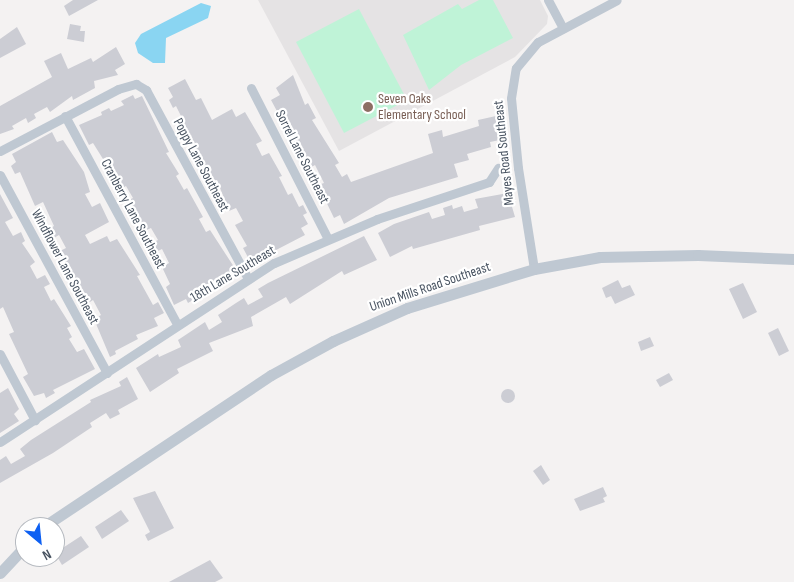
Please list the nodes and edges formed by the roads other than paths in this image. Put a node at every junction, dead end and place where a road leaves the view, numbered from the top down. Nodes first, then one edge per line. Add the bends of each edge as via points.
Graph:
1 (548, 0) edge
2 (617, 0) edge
3 (563, 28) junction
4 (251, 88) dead end
5 (65, 116) junction
6 (0, 151) edge
7 (498, 168) dead end
8 (0, 175) edge
9 (328, 239) junction
10 (794, 260) edge
11 (534, 269) junction
12 (248, 279) junction
13 (178, 324) junction
14 (0, 354) edge
15 (107, 373) junction
16 (35, 420) junction
17 (0, 442) edge
18 (58, 517) edge
19 (15, 557) edge
20 (0, 574) edge

1 - 3 street
2 - 3 street, Mayes Road Southeast
3 - 11 street, Mayes Road Southeast via 538,42 524,55 512,84 518,168
4 - 9 street, Sorrel Lane Southeast
5 - 6 street
5 - 12 street, Poppy Lane Southeast via 118,88 136,84 146,90
5 - 13 street, Cranberry Lane Southeast
7 - 9 street, 18th Lane Southeast via 489,182
8 - 15 street, Windflower Lane Southeast
9 - 12 street, 18th Lane Southeast via 274,263
10 - 11 street, Union Mills Road Southeast via 646,255 600,257
11 - 18 street, Union Mills Road Southeast via 406,308 333,341 207,416
12 - 13 street, 18th Lane Southeast
13 - 15 street, 18th Lane Southeast
14 - 16 street
15 - 16 street, 18th Lane Southeast
16 - 17 street, 18th Lane Southeast
19 - 20 street

